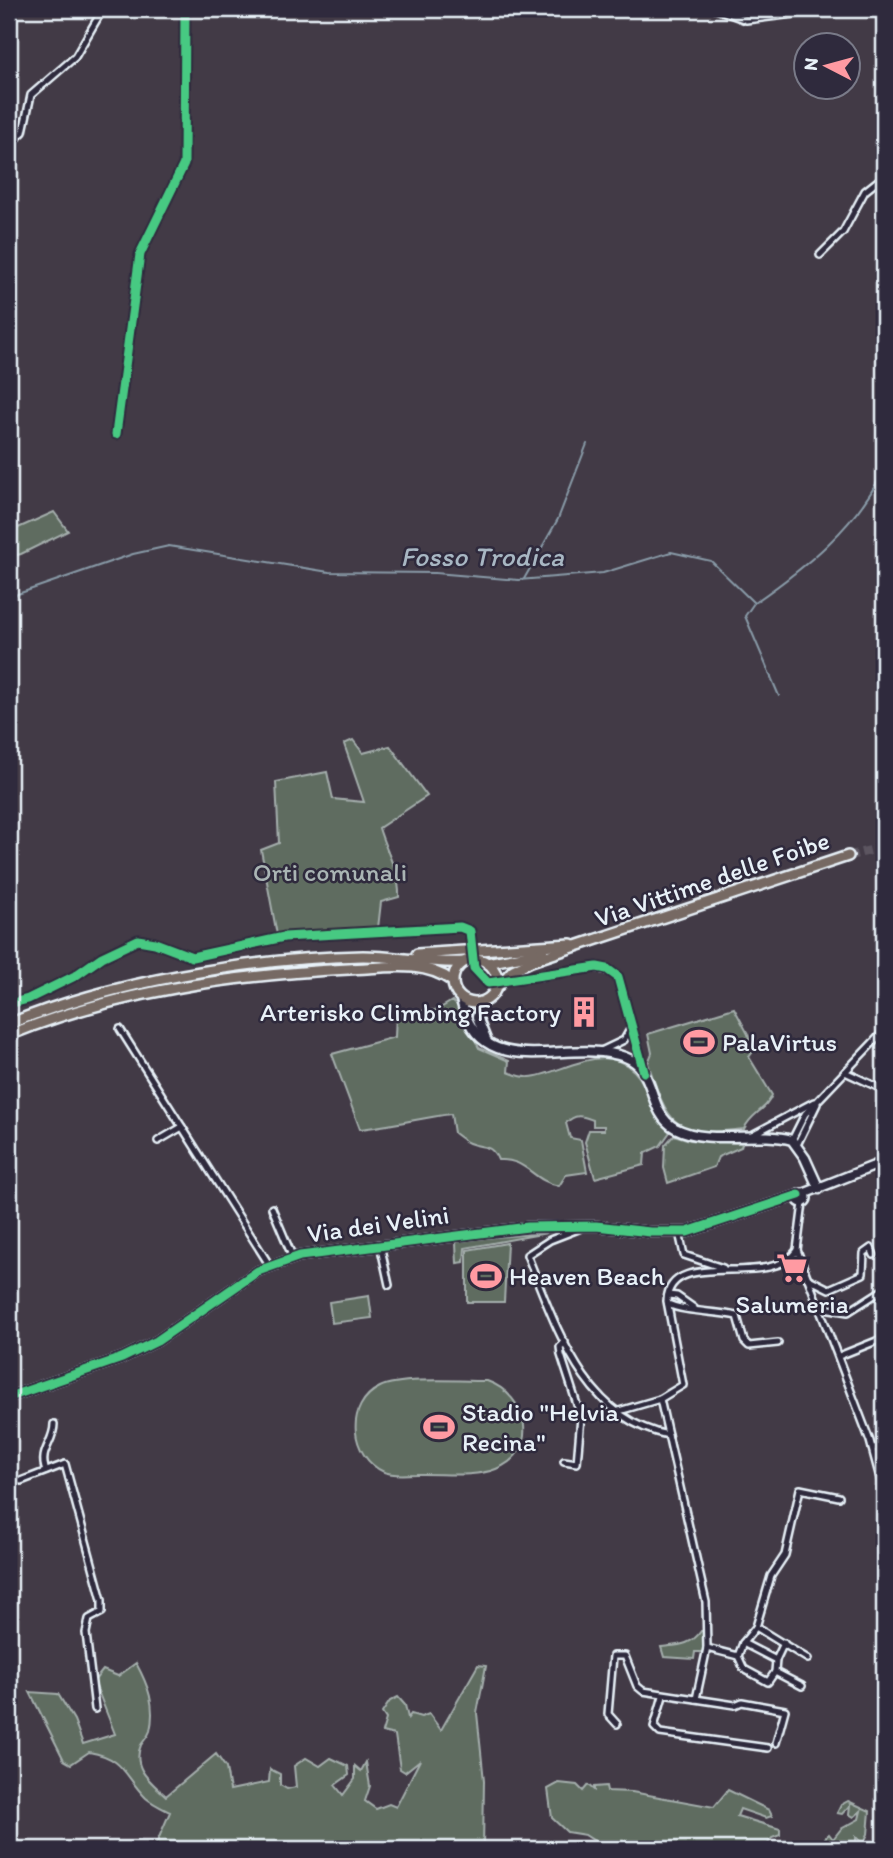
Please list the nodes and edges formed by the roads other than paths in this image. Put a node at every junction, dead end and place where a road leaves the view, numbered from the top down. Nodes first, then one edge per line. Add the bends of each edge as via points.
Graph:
1 (103, 9) edge
2 (185, 9) edge
3 (716, 9) edge
4 (834, 9) edge
5 (9, 145) edge
6 (884, 176) edge
7 (820, 255) dead end
8 (116, 434) dead end
9 (848, 856) tunnel mouth
10 (590, 943) junction
11 (472, 946) tunnel mouth
12 (364, 956) junction
13 (464, 962) junction
14 (487, 963) junction
15 (537, 977) tunnel mouth
16 (452, 981) junction
17 (495, 989) junction
18 (461, 999) junction
19 (481, 1003) junction
20 (9, 1004) edge
21 (9, 1024) edge
22 (632, 1026) junction
23 (120, 1029) dead end
24 (884, 1031) edge
25 (9, 1035) edge
26 (489, 1045) junction
27 (597, 1052) junction
28 (644, 1072) junction
29 (845, 1072) junction
30 (884, 1090) edge
31 (820, 1098) junction
32 (182, 1127) junction
33 (748, 1137) junction
34 (158, 1142) dead end
35 (795, 1143) junction
36 (884, 1162) edge
37 (819, 1189) junction
38 (801, 1201) junction
39 (272, 1208) dead end
40 (587, 1226) junction
41 (680, 1232) junction
42 (380, 1244) junction
43 (797, 1250) junction
44 (874, 1255) dead end
45 (293, 1258) junction
46 (270, 1266) junction
47 (733, 1270) junction
48 (807, 1278) junction
49 (389, 1285) dead end
50 (884, 1289) edge
51 (668, 1295) junction
52 (668, 1304) junction
53 (818, 1307) junction
54 (694, 1308) junction
55 (884, 1338) edge
56 (565, 1342) junction
57 (778, 1343) dead end
58 (839, 1356) junction
59 (9, 1397) edge
60 (660, 1399) junction
61 (619, 1411) junction
62 (54, 1424) dead end
63 (668, 1435) junction
64 (884, 1447) edge
65 (872, 1448) junction
66 (564, 1461) dead end
67 (46, 1471) junction
68 (21, 1481) dead end
69 (884, 1493) edge
70 (839, 1497) dead end
71 (756, 1628) junction
72 (743, 1643) junction
73 (784, 1643) junction
74 (706, 1648) junction
75 (738, 1656) junction
76 (808, 1659) dead end
77 (776, 1660) junction
78 (775, 1672) junction
79 (802, 1686) dead end
80 (663, 1696) junction
81 (696, 1699) junction
82 (95, 1709) dead end
83 (617, 1724) dead end
84 (776, 1744) dead end
85 (768, 1748) dead end

1 - 5 street via 75,57 31,95 23,132
2 - 8 street via 184,164 140,254
3 - 4 street via 746,20
6 - 7 street via 865,191 843,232
9 - 10 main road, Via Vittime delle Foibe
10 - 12 main road
10 - 14 main road, Via Vittime delle Foibe
10 - 17 main road, Via Vittime delle Foibe via 522,965
11 - 20 street via 468,929 454,927 284,937 192,957 138,940 75,976
12 - 13 main road
12 - 21 main road via 256,965 152,982
13 - 14 main road
13 - 16 main road
14 - 17 main road via 496,975
15 - 22 street via 607,969 618,977
16 - 18 main road
16 - 25 main road via 433,969 412,967 222,979 85,1009
17 - 19 main road
18 - 19 main road
18 - 26 street via 474,1033
19 - 26 street via 477,1017
22 - 27 street via 616,1046
22 - 28 street
23 - 32 street
24 - 29 street
26 - 27 street via 504,1051
27 - 28 street via 631,1059
28 - 33 street via 660,1114 675,1128
29 - 30 street
29 - 31 street
31 - 33 street
31 - 35 street
32 - 34 street
32 - 46 street
33 - 35 street
35 - 37 street
36 - 37 street, Via dei Velini
37 - 38 street, Via dei Velini
38 - 41 street, Via dei Velini
38 - 43 street
39 - 45 street, Via dei Velini
40 - 41 street, Via dei Velini
40 - 42 street, Via dei Velini via 497,1230
40 - 56 street via 527,1255
41 - 47 street via 684,1255
42 - 45 street, Via dei Velini
42 - 49 street
43 - 47 street via 780,1266
43 - 48 street
44 - 48 street via 871,1248 864,1253 863,1274 829,1289
45 - 46 street, Via dei Velini
46 - 59 street, Via dei Velini via 157,1341 122,1358
47 - 51 street via 684,1275 669,1288
48 - 53 street
50 - 53 street via 848,1312
51 - 52 street
51 - 54 street
52 - 54 street via 677,1309
52 - 60 street via 683,1385
53 - 58 street
54 - 57 street via 737,1316 749,1346
55 - 58 street
56 - 61 street via 593,1391
56 - 66 street via 561,1355 581,1417 577,1463
58 - 65 street
60 - 61 street
60 - 63 street
61 - 63 street via 637,1424
62 - 67 street via 42,1455
63 - 74 street via 706,1602
64 - 65 street
65 - 69 street
67 - 68 street
67 - 82 street via 65,1464 102,1600 102,1612 89,1619 86,1633
70 - 71 street via 800,1489 785,1555 771,1577
71 - 72 street
71 - 73 street
72 - 75 street
72 - 77 street
73 - 76 street
73 - 77 street
74 - 75 street
74 - 81 street
75 - 78 street via 744,1669 768,1682
77 - 78 street
78 - 79 street
80 - 81 street
80 - 83 street via 643,1691 625,1656 613,1656 608,1714
80 - 85 street via 654,1727 660,1733
81 - 84 street via 785,1710

